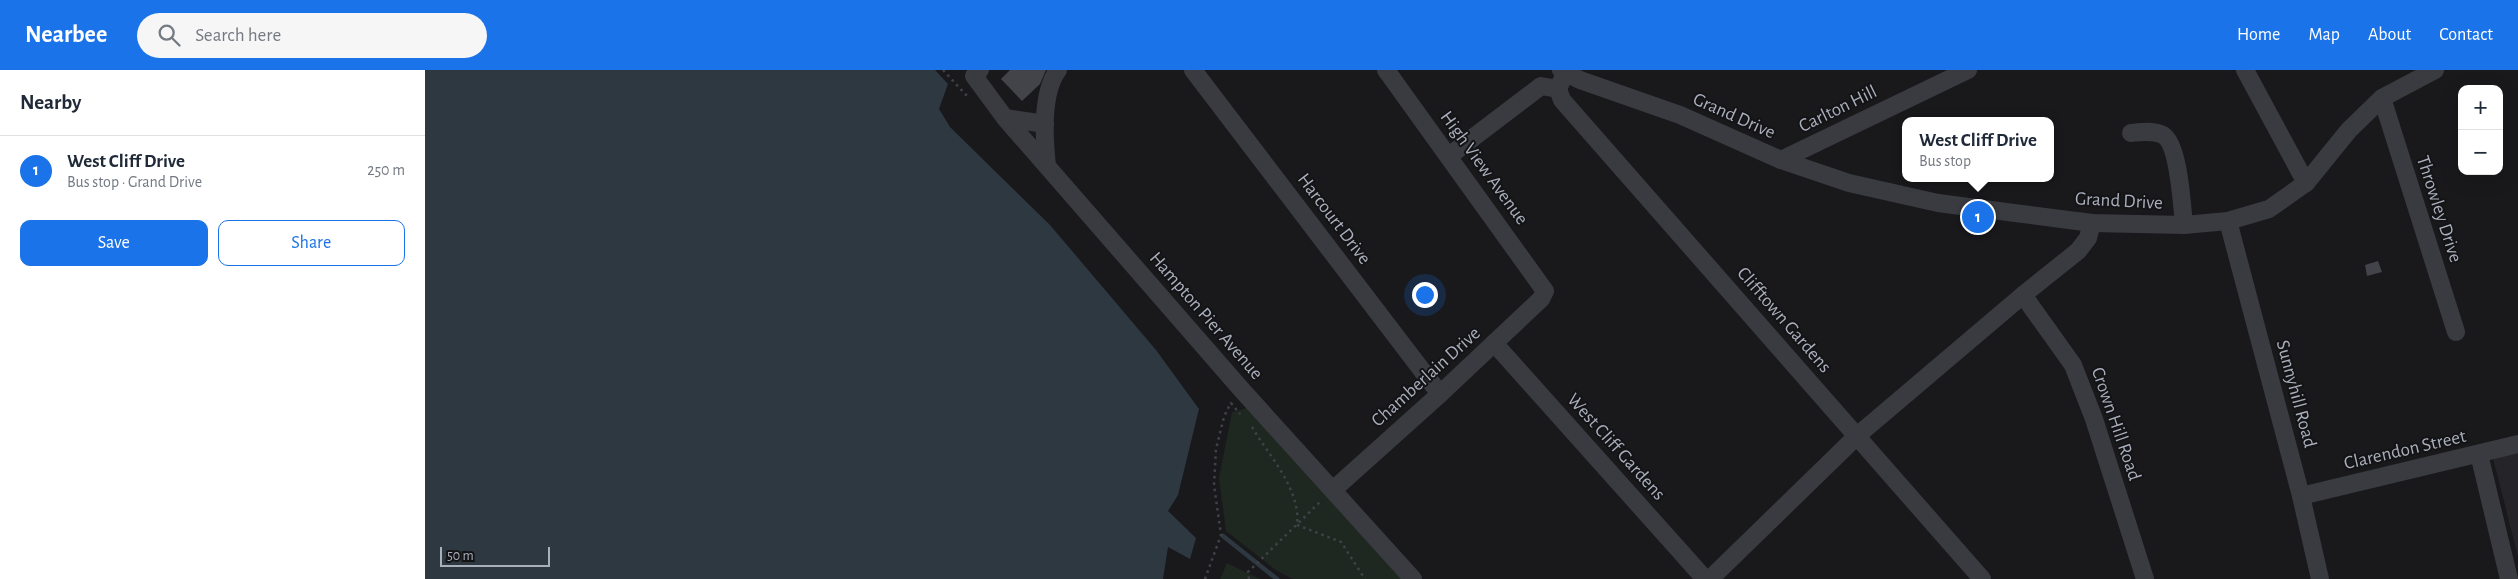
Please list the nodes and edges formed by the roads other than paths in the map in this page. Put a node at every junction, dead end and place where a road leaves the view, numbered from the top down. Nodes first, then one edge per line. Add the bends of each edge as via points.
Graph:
1 (1058, 70) edge
2 (1193, 70) edge
3 (1386, 70) edge
4 (1968, 70) edge
5 (2245, 70) edge
6 (2435, 70) edge
7 (977, 73) edge
8 (1570, 76) edge
9 (2382, 98) junction
10 (1005, 118) junction
11 (1045, 124) junction
12 (2131, 133) dead end
13 (1449, 156) junction
14 (1781, 160) junction
15 (1047, 166) junction
16 (2306, 182) junction
17 (2228, 220) junction
18 (2092, 223) junction
19 (2185, 225) junction
20 (1545, 292) joint
21 (2023, 294) junction
22 (2456, 332) dead end
23 (1494, 344) junction
24 (1440, 394) junction
25 (1858, 435) junction
26 (2518, 444) edge
27 (2479, 454) junction
28 (1333, 490) junction
29 (2301, 496) junction
30 (1413, 579) edge
31 (1705, 579) edge
32 (1710, 579) edge
33 (1982, 579) edge
34 (2145, 579) edge
35 (2320, 579) edge
36 (2509, 579) edge

1 - 11 street via 1048,94
2 - 24 street, Harcourt Drive
3 - 13 street, High View Avenue
4 - 14 street, Carlton Hill
5 - 16 street
6 - 9 street, Grand Drive
7 - 10 street, Hampton Pier Avenue
8 - 13 street via 1541,86
8 - 14 street, Grand Drive via 1680,115
8 - 25 street, Clifftown Gardens via 1562,100
9 - 16 street, Grand Drive via 2349,130
9 - 22 street, Throwley Drive
10 - 11 street
10 - 15 street, Hampton Pier Avenue
11 - 15 street
12 - 19 street via 2157,133 2169,140 2175,155
13 - 20 street, High View Avenue
14 - 18 street, Grand Drive via 1849,182 1938,203
15 - 28 street, Hampton Pier Avenue
16 - 17 street, Grand Drive via 2269,209
17 - 19 street, Grand Drive
17 - 29 street, Sunnyhill Road
18 - 19 street, Grand Drive
18 - 21 street via 2088,238 2078,251
20 - 23 street, Chamberlain Drive
21 - 25 street
21 - 34 street, Crown Hill Road via 2073,365 2094,419
23 - 24 street, Chamberlain Drive
23 - 31 street, West Cliff Gardens
24 - 28 street, Chamberlain Drive
25 - 32 street
25 - 33 street, Clifftown Gardens
26 - 27 street, Clarendon Street
27 - 29 street, Clarendon Street
27 - 36 street
28 - 30 street, Hampton Pier Avenue
29 - 35 street, Sunnyhill Road

